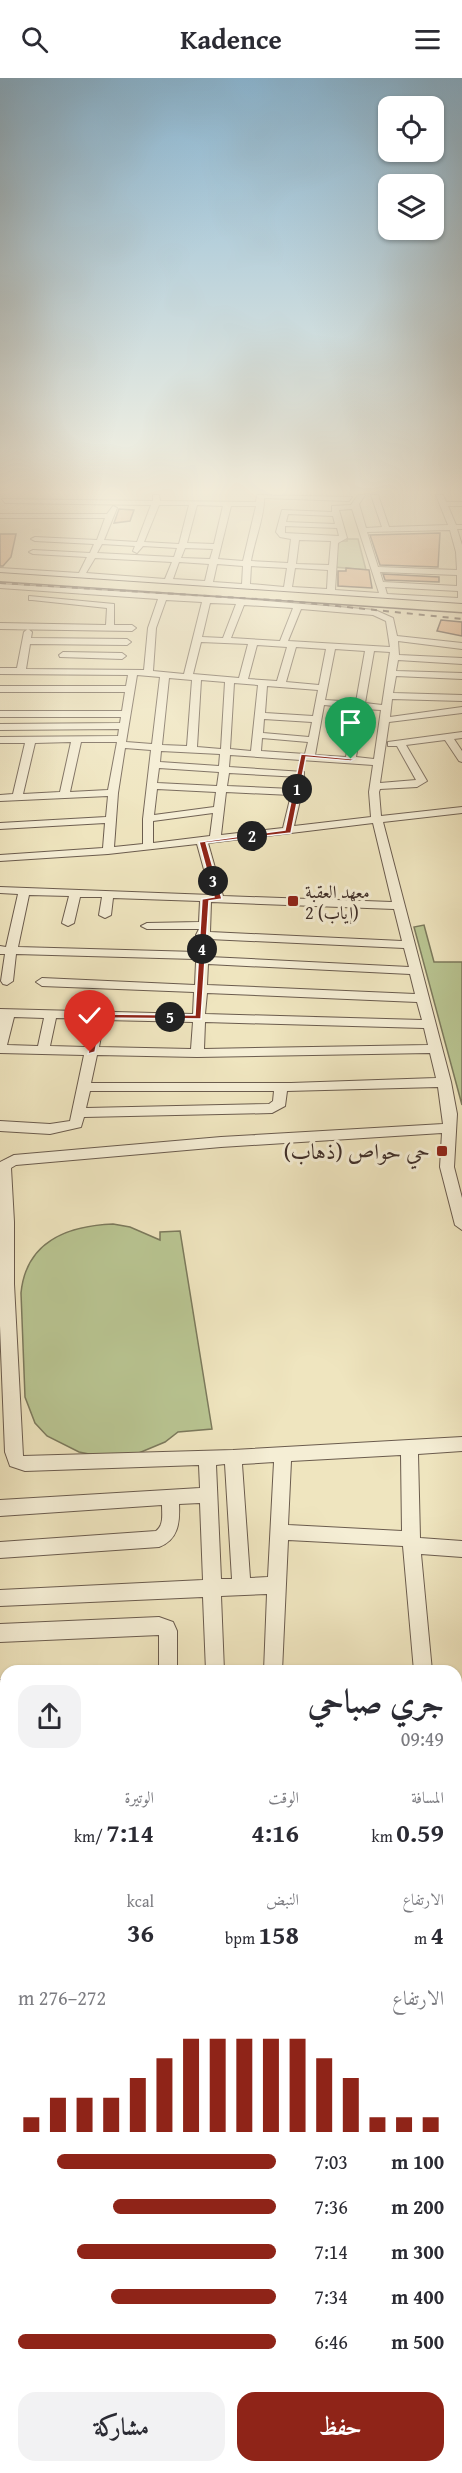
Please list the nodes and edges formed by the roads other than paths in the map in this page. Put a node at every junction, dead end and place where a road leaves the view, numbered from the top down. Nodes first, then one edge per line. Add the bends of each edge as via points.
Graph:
1 (298, 606) edge
2 (64, 607) edge
3 (110, 607) edge
4 (159, 607) edge
5 (205, 607) edge
6 (239, 607) edge
7 (306, 607) edge
8 (59, 619) junction
9 (0, 626) edge
10 (30, 626) junction
11 (110, 627) junction
12 (132, 628) dead end
13 (196, 639) junction
14 (26, 641) junction
15 (65, 641) junction
16 (226, 641) junction
17 (127, 642) dead end
18 (253, 642) junction
19 (288, 644) junction
20 (331, 647) junction
21 (394, 648) junction
22 (462, 648) edge
23 (370, 649) junction
24 (63, 655) junction
25 (122, 656) dead end
26 (462, 661) edge
27 (0, 671) edge
28 (21, 671) junction
29 (58, 671) junction
30 (133, 672) junction
31 (148, 673) junction
32 (391, 673) junction
33 (165, 674) junction
34 (462, 676) edge
35 (193, 677) junction
36 (230, 681) junction
37 (243, 682) junction
38 (263, 684) junction
39 (281, 685) junction
40 (130, 688) junction
41 (323, 688) junction
42 (0, 689) edge
43 (55, 689) junction
44 (388, 696) junction
45 (462, 698) edge
46 (39, 701) junction
47 (71, 701) junction
48 (99, 701) junction
49 (321, 702) junction
50 (358, 705) junction
51 (386, 708) junction
52 (462, 710) edge
53 (0, 714) edge
54 (125, 714) junction
55 (260, 716) junction
56 (318, 718) junction
57 (385, 720) junction
58 (123, 726) junction
59 (0, 727) edge
60 (258, 735) junction
61 (462, 735) edge
62 (448, 737) junction
63 (77, 739) junction
64 (0, 740) edge
65 (31, 740) junction
66 (314, 740) junction
67 (120, 742) junction
68 (400, 744) junction
69 (382, 745) junction
70 (156, 746) junction
71 (192, 748) junction
72 (226, 750) junction
73 (256, 752) junction
74 (307, 755) junction
75 (351, 759) junction
76 (462, 759) edge
77 (380, 762) junction
78 (154, 765) junction
79 (224, 770) junction
80 (300, 774) junction
81 (152, 786) junction
82 (375, 786) junction
83 (222, 790) junction
84 (297, 792) junction
85 (113, 793) junction
86 (64, 795) junction
87 (17, 797) junction
88 (0, 798) edge
89 (220, 809) junction
90 (462, 810) edge
91 (148, 819) junction
92 (111, 820) junction
93 (376, 820) junction
94 (0, 826) edge
95 (288, 831) junction
96 (215, 840) junction
97 (202, 842) junction
98 (148, 847) junction
99 (108, 851) junction
100 (0, 858) edge
101 (0, 890) edge
102 (24, 891) junction
103 (75, 893) junction
104 (108, 894) junction
105 (212, 899) junction
106 (399, 906) junction
107 (105, 915) dead end
108 (68, 923) dead end
109 (147, 926) dead end
110 (203, 931) junction
111 (409, 945) junction
112 (6, 950) edge
113 (201, 958) junction
114 (416, 972) junction
115 (7, 981) dead end
116 (42, 982) dead end
117 (200, 990) junction
118 (423, 998) junction
119 (4, 1013) edge
120 (51, 1014) junction
121 (99, 1016) junction
122 (199, 1018) junction
123 (429, 1024) junction
124 (0, 1049) edge
125 (436, 1049) junction
126 (43, 1051) junction
127 (90, 1052) junction
128 (197, 1053) junction
129 (444, 1082) junction
130 (281, 1086) junction
131 (85, 1087) junction
132 (80, 1113) junction
133 (0, 1126) edge
134 (449, 1128) junction
135 (4, 1223) edge
136 (462, 1225) edge
137 (4, 1250) edge
138 (3, 1284) edge
139 (462, 1444) edge
140 (409, 1446) junction
141 (283, 1454) junction
142 (233, 1457) junction
143 (207, 1458) junction
144 (208, 1495) junction
145 (170, 1498) junction
146 (0, 1508) edge
147 (280, 1532) junction
148 (412, 1542) junction
149 (462, 1549) edge
150 (0, 1550) edge
151 (242, 1585) junction
152 (278, 1585) junction
153 (211, 1589) junction
154 (0, 1598) edge
155 (0, 1633) edge
156 (168, 1665) edge
157 (215, 1665) edge
158 (273, 1665) edge
159 (422, 1665) edge

1 - 19 street
2 - 8 street
3 - 11 street
4 - 31 street via 152,628
5 - 13 street
6 - 16 street
7 - 21 street via 380,614 390,620
8 - 10 street
8 - 11 street
9 - 10 street
10 - 14 street
11 - 12 street
13 - 16 street
13 - 35 street
14 - 15 street
14 - 28 street
15 - 17 street
15 - 24 street
16 - 18 street
18 - 19 street
18 - 37 street
19 - 20 street
19 - 39 street
20 - 23 street
20 - 41 street
21 - 22 street
21 - 23 street
21 - 26 street
21 - 32 street
23 - 50 street
24 - 25 street
24 - 29 street
27 - 28 street
28 - 29 street
29 - 30 street
29 - 43 street
30 - 31 street
30 - 40 street
31 - 33 street
32 - 34 street
32 - 44 street
33 - 35 street
33 - 70 street
35 - 36 street
35 - 71 street
36 - 37 street
36 - 72 street
37 - 38 street
38 - 39 street
38 - 55 street
39 - 41 street
40 - 48 street
40 - 54 street
41 - 49 street
42 - 46 street
43 - 46 street
43 - 47 street
44 - 45 street
44 - 51 street
46 - 47 street
46 - 53 street
47 - 48 street
47 - 48 street
48 - 54 street
49 - 50 street
49 - 56 street
50 - 51 street
50 - 75 street
51 - 57 street
52 - 57 street
54 - 58 street
55 - 56 street
55 - 60 street
56 - 66 street
57 - 69 street
58 - 59 street
58 - 67 street
60 - 66 street
60 - 73 street
61 - 62 street
62 - 68 street
62 - 76 street
63 - 65 street
63 - 67 street
63 - 86 street
64 - 65 street
65 - 87 street
66 - 74 street
67 - 70 street
67 - 85 street
68 - 69 street
68 - 82 street via 422,781
69 - 77 street
70 - 71 street
70 - 78 street
71 - 72 street
72 - 73 street
72 - 79 street
73 - 74 street
74 - 75 street
74 - 80 street
75 - 77 street
77 - 82 street
78 - 79 street
78 - 81 street
79 - 80 street
79 - 83 street
80 - 84 street
81 - 83 street
81 - 91 street
82 - 93 street
83 - 84 street
83 - 89 street
84 - 95 street
85 - 86 street
85 - 92 street
86 - 87 street
87 - 88 street
89 - 91 street
89 - 96 street
90 - 93 street
91 - 98 street
92 - 94 street
92 - 99 street
93 - 95 street
93 - 106 street
95 - 96 street
96 - 97 street
97 - 98 street
97 - 105 street
98 - 99 street
99 - 100 street
101 - 102 street
102 - 103 street
102 - 112 street
103 - 104 street
103 - 108 street
104 - 105 street
104 - 107 street
105 - 106 street
105 - 110 street
106 - 111 street
109 - 110 street
110 - 111 street
110 - 113 street
111 - 114 street
112 - 113 street
112 - 115 street
113 - 114 street
113 - 117 street
114 - 118 street
116 - 117 street
117 - 118 street
117 - 122 street
118 - 123 street
119 - 120 street
119 - 124 street
120 - 121 street
120 - 126 street
121 - 122 street
121 - 127 street
122 - 123 street
122 - 128 street
123 - 125 street
124 - 126 street
125 - 128 street
125 - 129 street
126 - 127 street
127 - 128 street
127 - 131 street
129 - 130 street
129 - 134 street
130 - 131 street
130 - 132 street via 280,1102 272,1108
131 - 132 street
132 - 133 street via 76,1124 69,1127
134 - 135 street via 14,1160 4,1167
134 - 136 street via 447,1167
135 - 137 street
137 - 138 street
138 - 143 street via 16,1461 25,1464
139 - 140 street
140 - 141 street
140 - 148 street
141 - 142 street
141 - 147 street
142 - 143 street
142 - 151 street
143 - 144 street
144 - 145 street
144 - 153 street
145 - 146 street
145 - 150 street via 170,1528 159,1539
147 - 148 street
147 - 152 street
148 - 149 street
148 - 159 street
151 - 152 street
151 - 153 street
152 - 158 street
153 - 154 street
153 - 157 street
155 - 156 street via 159,1626 168,1631

